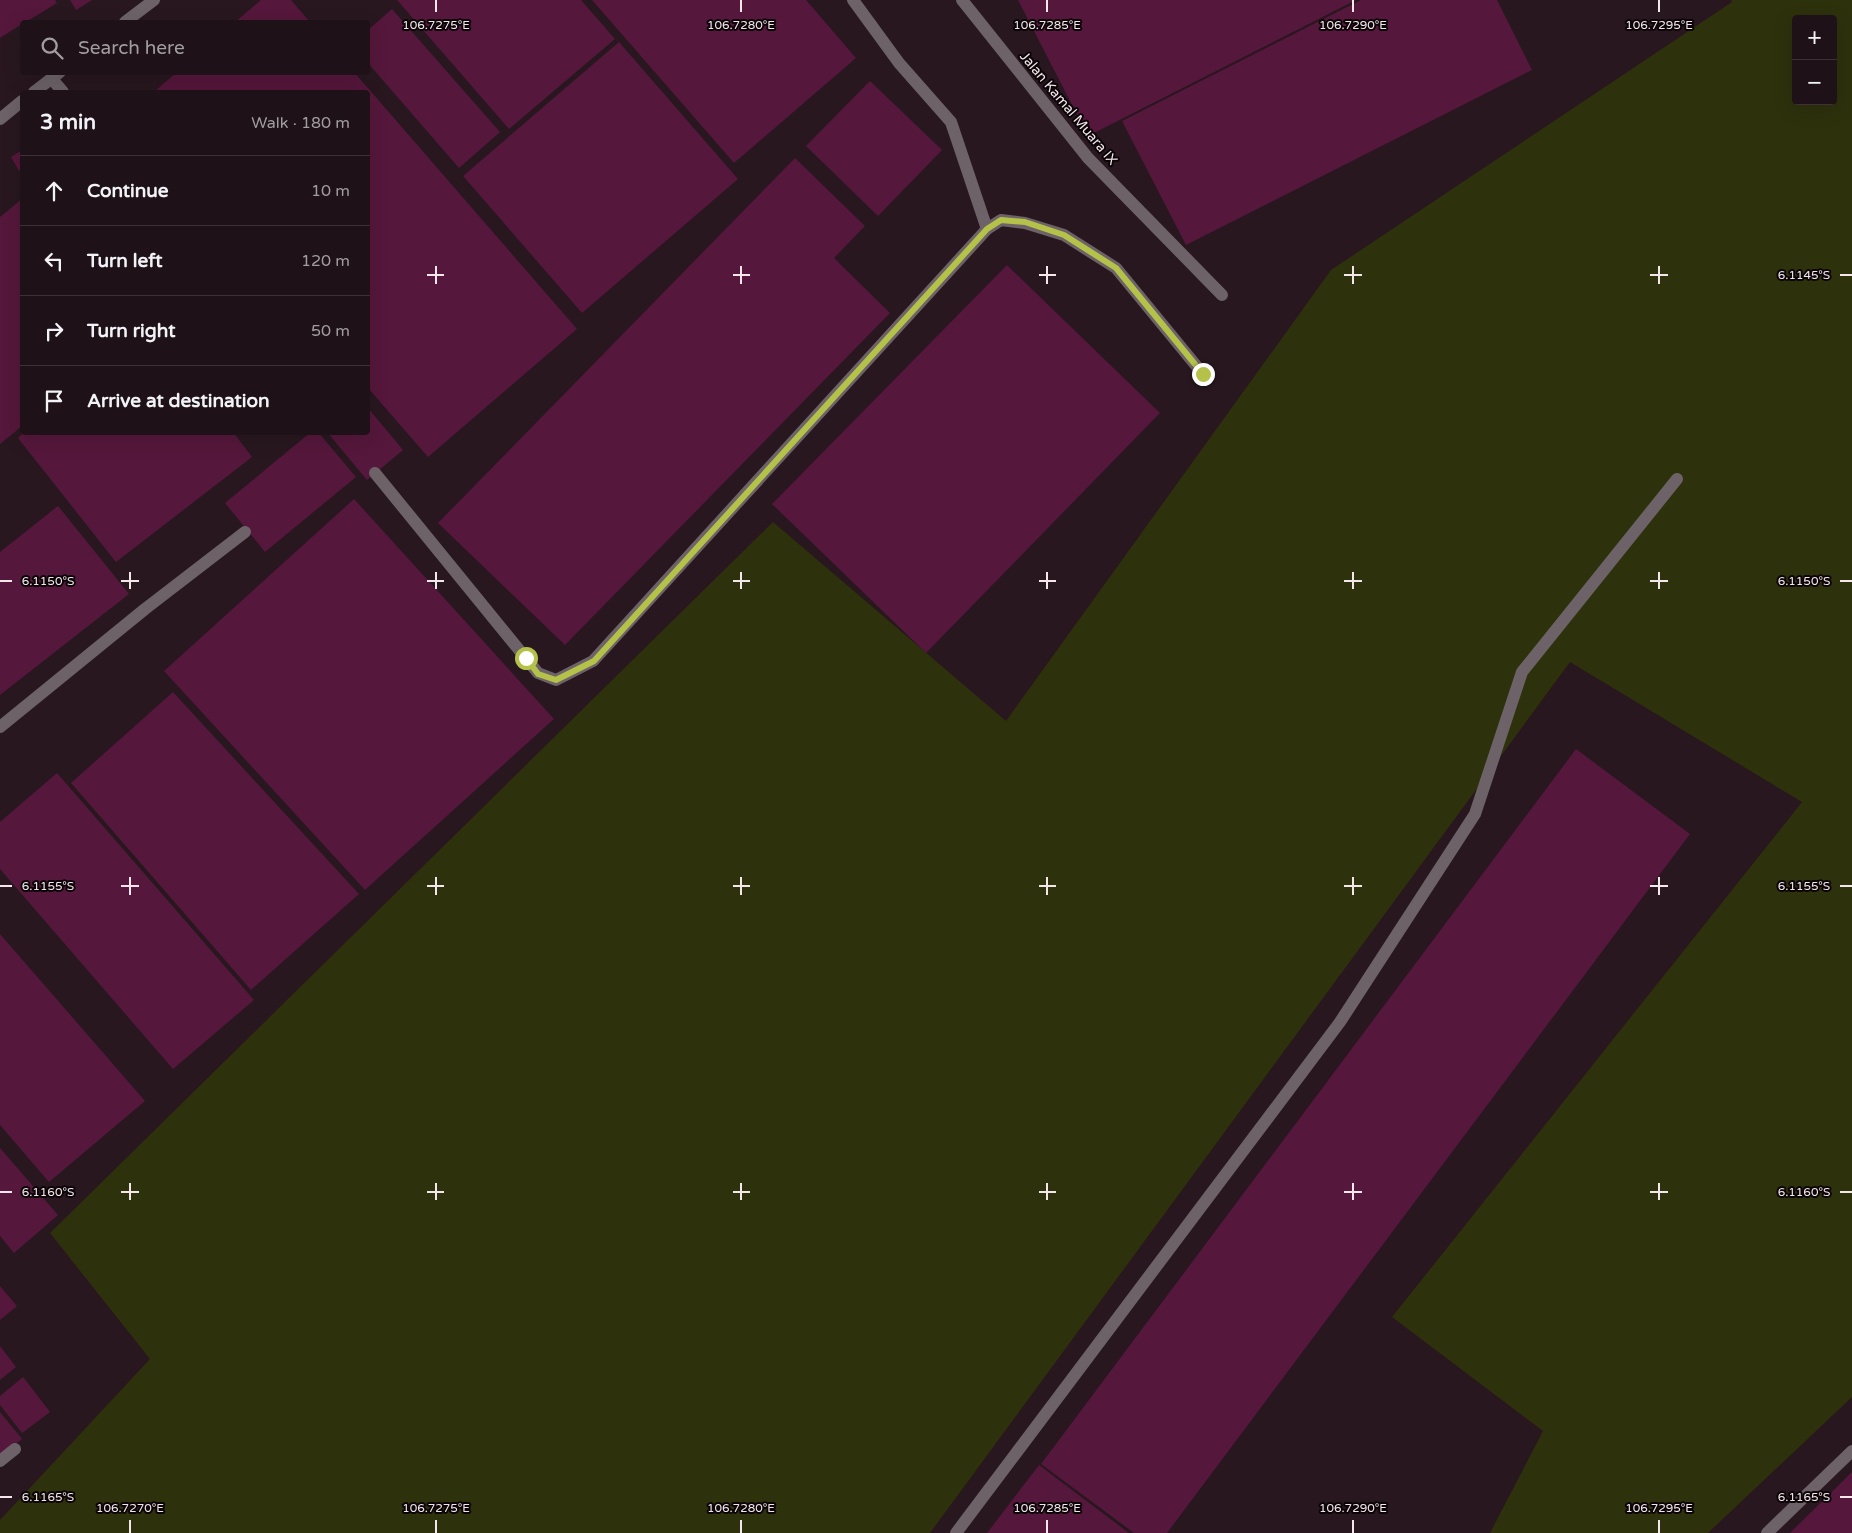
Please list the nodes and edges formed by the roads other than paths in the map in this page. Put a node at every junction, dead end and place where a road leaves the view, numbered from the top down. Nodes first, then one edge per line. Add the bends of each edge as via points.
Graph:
1 (154, 0) edge
2 (853, 0) edge
3 (962, 0) edge
4 (128, 20) edge
5 (56, 76) edge
6 (37, 90) edge
7 (62, 90) edge
8 (20, 103) edge
9 (0, 119) edge
10 (987, 229) junction
11 (1222, 295) dead end
12 (1203, 374) dead end
13 (375, 473) dead end
14 (1677, 478) dead end
15 (246, 532) dead end
16 (0, 727) edge
17 (15, 1449) dead end
18 (1852, 1451) edge
19 (0, 1461) edge
20 (956, 1533) edge
21 (1767, 1533) edge

1 - 4 lane
2 - 10 lane via 899,63 951,122
3 - 11 lane, Jalan Kamal Muara IX via 1088,158
5 - 6 lane
5 - 7 lane
8 - 9 lane
10 - 12 lane via 1001,220 1025,222 1064,235 1116,268
10 - 13 lane via 594,661 556,680 538,674
14 - 20 lane via 1522,672 1475,814 1340,1022
15 - 16 lane
17 - 19 lane
18 - 21 lane

